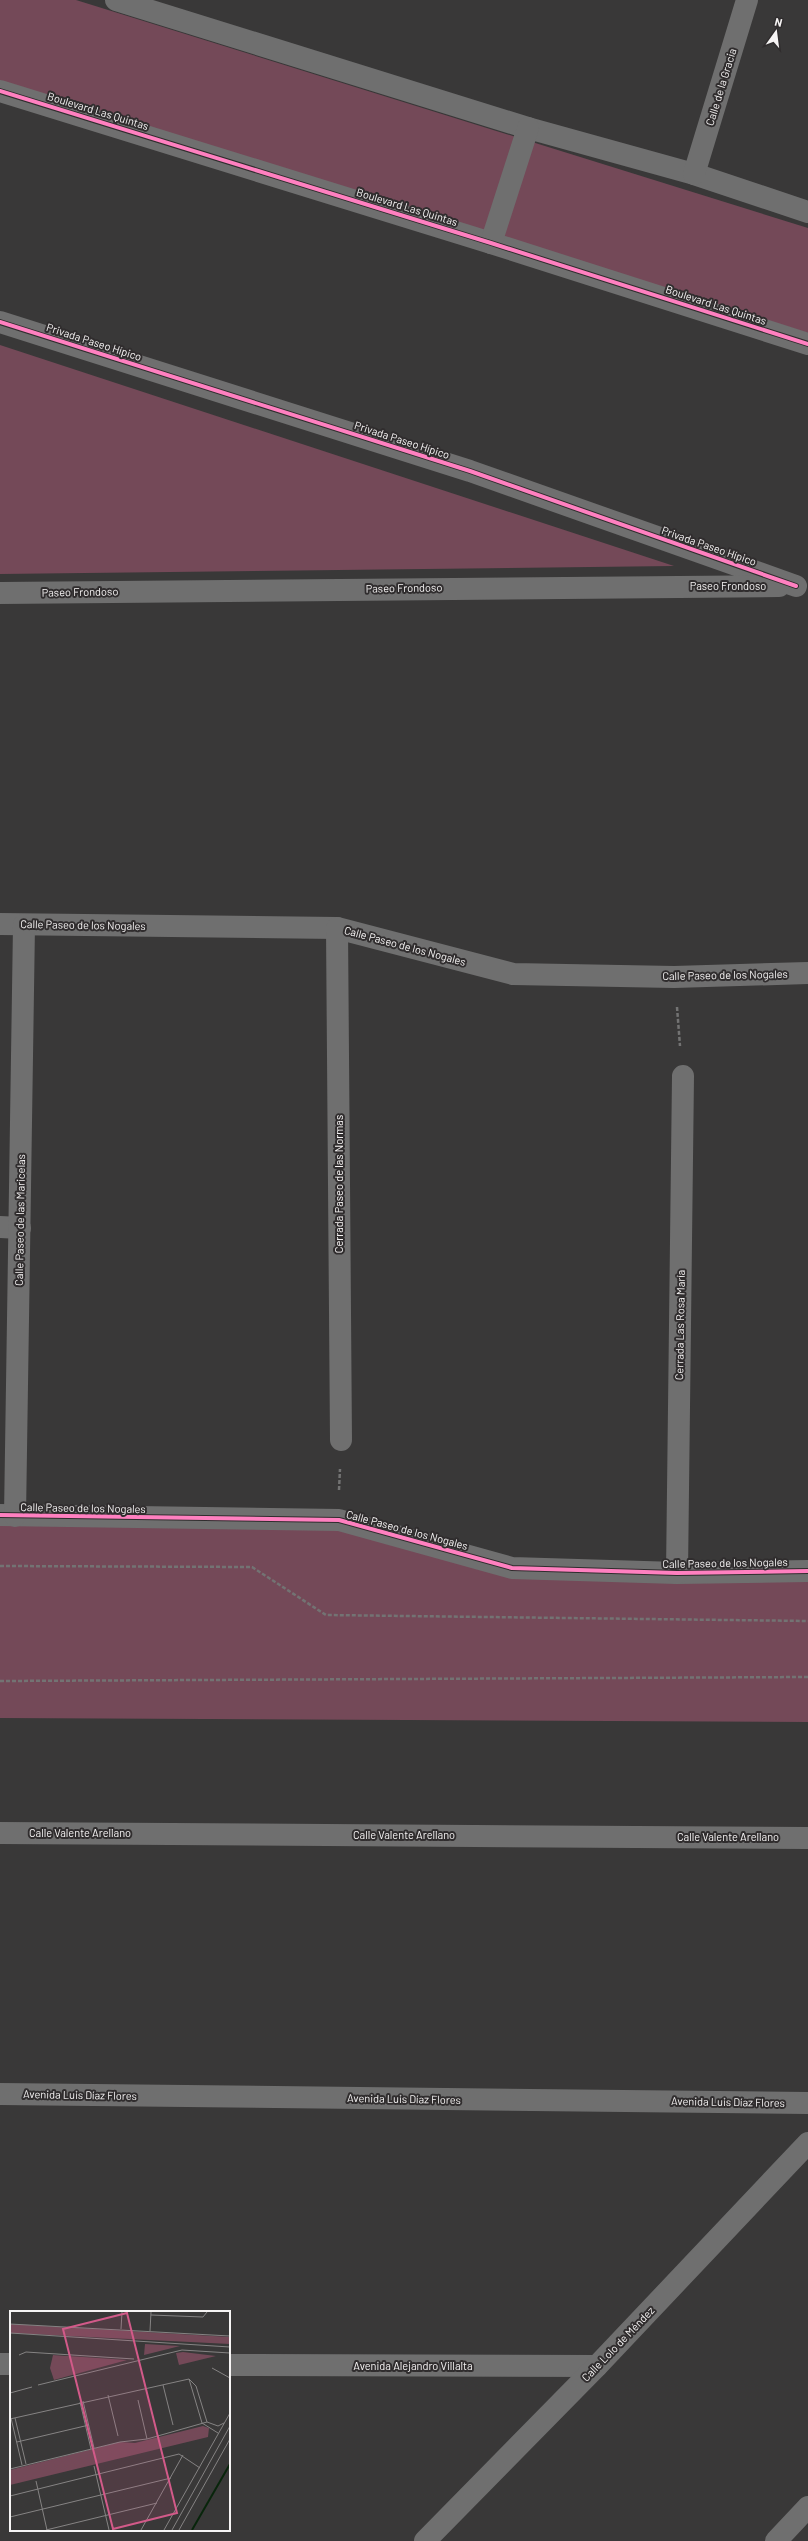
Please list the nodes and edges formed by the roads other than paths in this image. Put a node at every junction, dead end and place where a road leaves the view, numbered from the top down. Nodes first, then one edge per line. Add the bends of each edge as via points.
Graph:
1 (116, 0) edge
2 (747, 0) edge
3 (0, 91) edge
4 (528, 128) junction
5 (694, 174) junction
6 (808, 212) edge
7 (491, 243) junction
8 (0, 322) edge
9 (808, 344) edge
10 (802, 586) edge
11 (0, 593) edge
12 (0, 924) edge
13 (24, 924) junction
14 (337, 928) junction
15 (808, 973) edge
16 (683, 1076) road end
17 (10, 1228) edge
18 (341, 1440) road end
19 (7, 1516) edge
20 (808, 1571) edge
21 (677, 1573) junction
22 (0, 1833) edge
23 (808, 1838) edge
24 (0, 2094) edge
25 (808, 2103) edge
26 (808, 2143) edge
27 (230, 2365) edge
28 (596, 2366) junction
29 (808, 2507) edge
30 (425, 2541) edge
31 (776, 2541) edge

1 - 4 street
2 - 5 street, Calle de la Gracia
3 - 7 street, Boulevard Las Quintas
4 - 5 street
4 - 7 street
5 - 6 street
7 - 9 street, Boulevard Las Quintas
8 - 10 street, Privada Paseo Hípico via 470,471
10 - 11 street, Paseo Frondoso
12 - 13 street, Calle Paseo de los Nogales
13 - 14 street, Calle Paseo de los Nogales
13 - 17 street, Calle Paseo de las Maricelas
14 - 15 street, Calle Paseo de los Nogales via 513,974 674,977
14 - 18 street, Cerrada Paseo de las Normas
16 - 21 street, Cerrada Las Rosa María
17 - 19 street, Calle Paseo de las Maricelas
19 - 21 street, Calle Paseo de los Nogales via 339,1520 512,1568
20 - 21 street, Calle Paseo de los Nogales
22 - 23 street, Calle Valente Arellano
24 - 25 street, Avenida Luis Díaz Flores
26 - 28 street, Calle Lolo de Méndez
27 - 28 street, Avenida Alejandro Villalta
28 - 30 street, Calle Lolo de Méndez
29 - 31 street

